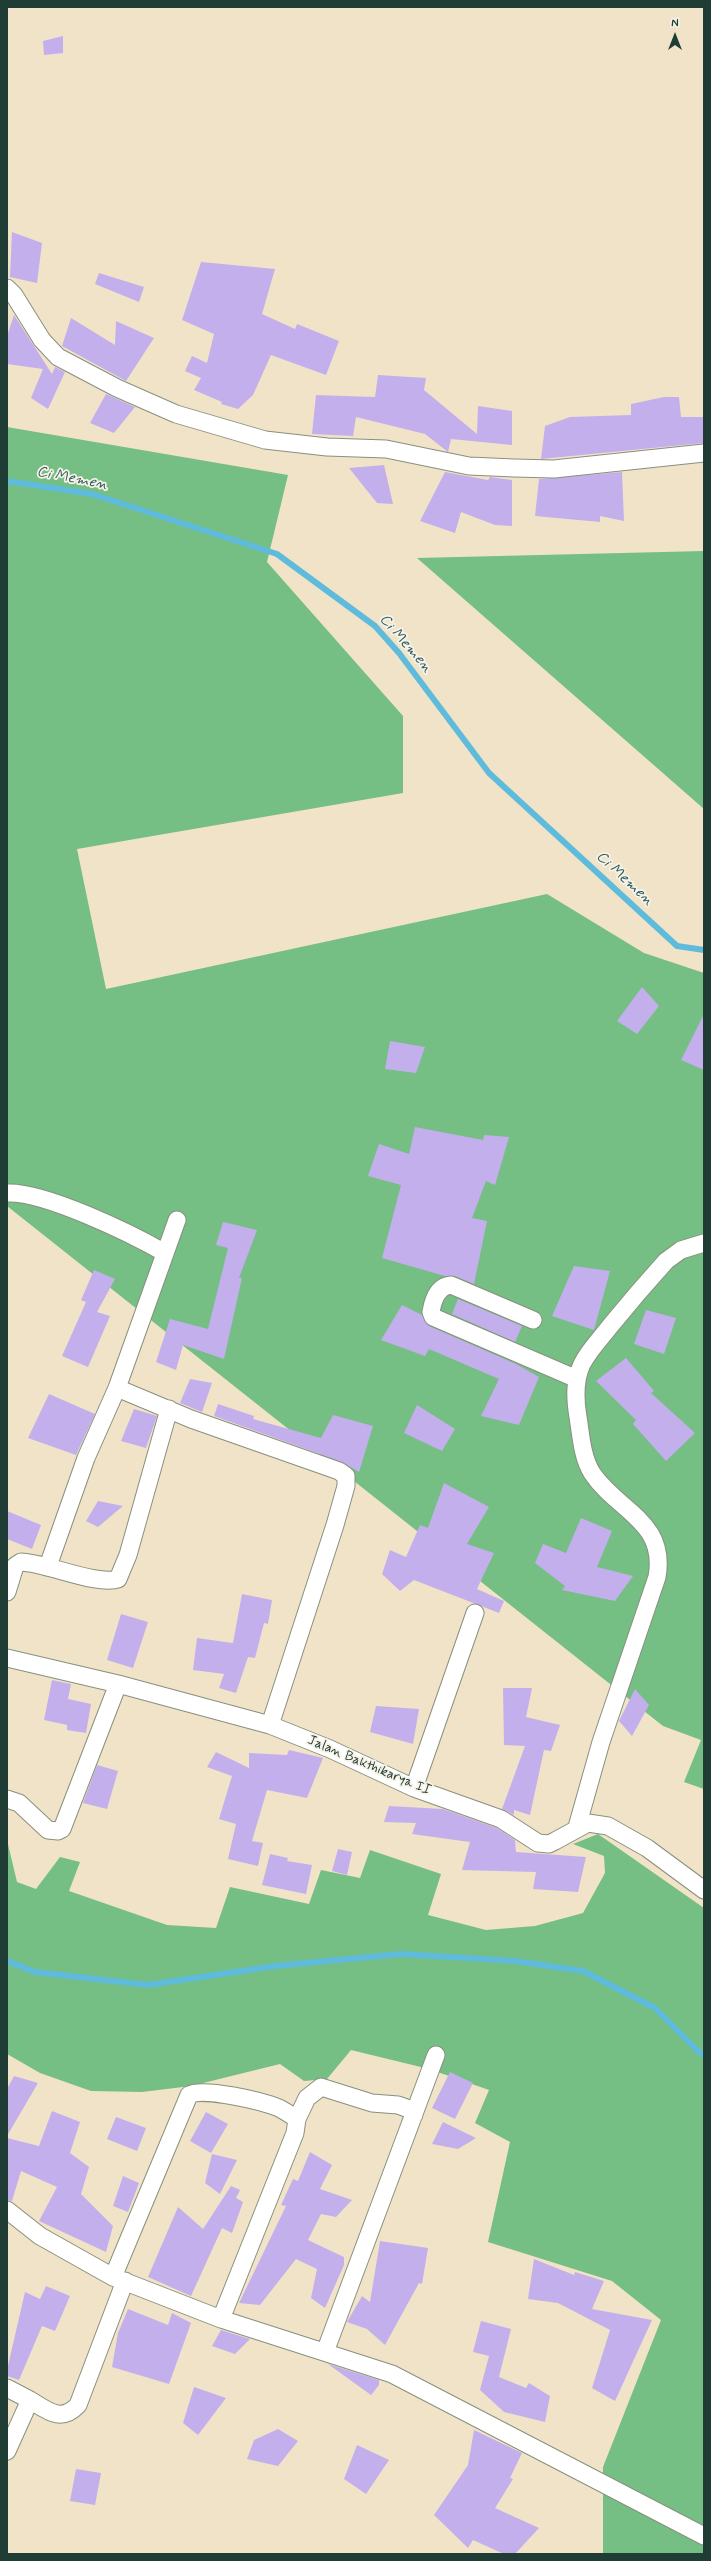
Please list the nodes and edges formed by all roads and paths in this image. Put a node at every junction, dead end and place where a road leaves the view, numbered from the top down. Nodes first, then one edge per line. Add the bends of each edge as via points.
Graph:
1 (7, 288) edge
2 (704, 453) edge
3 (7, 1193) edge
4 (177, 1220) dead end
5 (704, 1243) edge
6 (165, 1253) junction
7 (533, 1320) dead end
8 (577, 1378) junction
9 (117, 1388) junction
10 (169, 1410) junction
11 (48, 1566) junction
12 (7, 1592) edge
13 (475, 1613) dead end
14 (7, 1658) edge
15 (118, 1684) junction
16 (270, 1725) junction
17 (414, 1788) junction
18 (7, 1799) edge
19 (577, 1827) junction
20 (704, 1890) edge
21 (436, 2055) dead end
22 (414, 2115) junction
23 (297, 2119) junction
24 (7, 2210) edge
25 (119, 2279) junction
26 (221, 2319) junction
27 (325, 2352) junction
28 (7, 2388) edge
29 (30, 2400) junction
30 (7, 2451) edge
31 (704, 2536) edge

1 - 2 street via 42,340 58,357 117,388 176,414 265,440 327,447 386,448 469,466 514,468 554,469
3 - 6 street via 42,1199 134,1235
4 - 6 street
5 - 8 street via 681,1250 666,1260 588,1354
6 - 9 street
7 - 8 street via 451,1285 439,1290 431,1312 433,1317
8 - 19 street via 577,1411 582,1442 591,1471 602,1486 641,1520 653,1537 660,1563 601,1742
9 - 10 street
9 - 11 street via 86,1458
10 - 11 street via 128,1555 118,1580 106,1580
10 - 16 street via 338,1471 346,1477 346,1486 335,1525
11 - 12 street via 23,1562 17,1564
13 - 17 street
14 - 15 street, Jalan Bakthikarya II
15 - 16 street, Jalan Bakthikarya II
15 - 18 street via 62,1828 58,1831 48,1830 20,1803
16 - 17 street, Jalan Bakthikarya II via 330,1749
17 - 19 street, Jalan Bakthikarya II via 501,1819 538,1843 549,1844
19 - 20 street, Jalan Bakthikarya II via 594,1822 615,1829 647,1848
21 - 22 street
22 - 23 street via 409,2109 398,2105 372,2104 321,2087 307,2098
22 - 27 street
23 - 25 street via 279,2108 210,2091 195,2091 189,2094
23 - 26 street via 295,2133
24 - 25 street via 40,2236
25 - 26 street
25 - 29 street via 78,2406 71,2414 63,2416 48,2411
26 - 27 street
27 - 31 street via 392,2374
28 - 29 street
29 - 30 street

